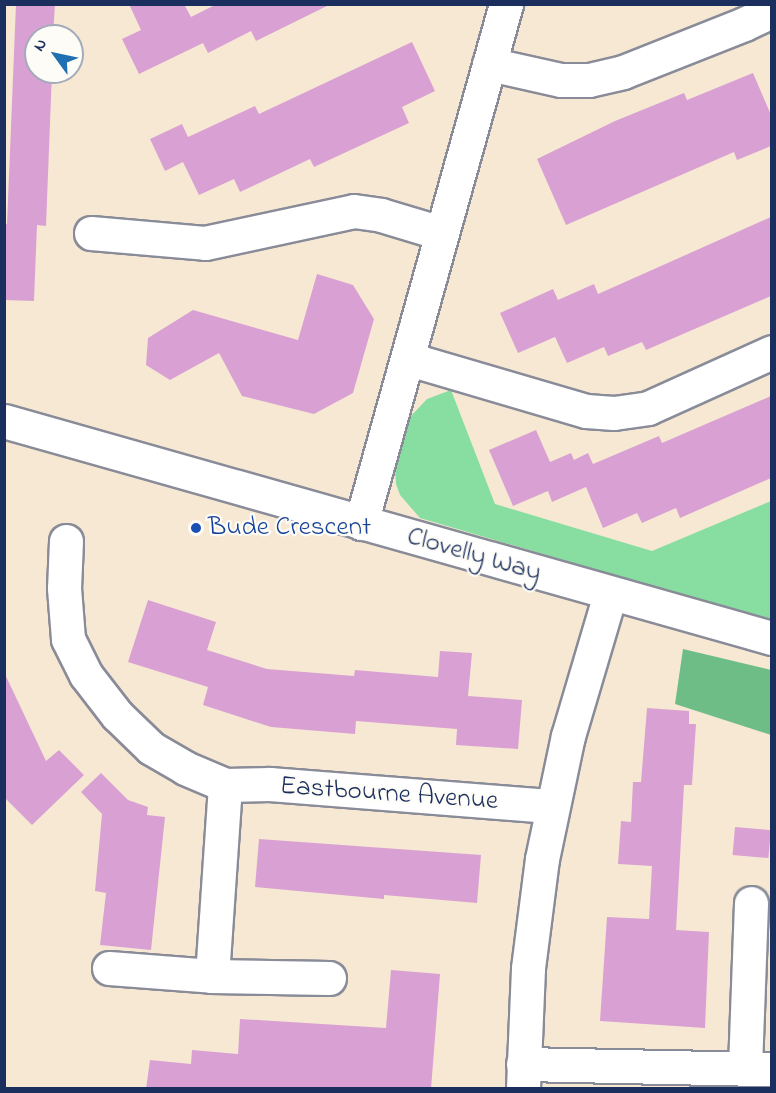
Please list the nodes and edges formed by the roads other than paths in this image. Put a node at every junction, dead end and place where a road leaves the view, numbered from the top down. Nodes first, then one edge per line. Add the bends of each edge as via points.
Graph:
1 (506, 4) edge
2 (771, 11) edge
3 (489, 64) junction
4 (91, 233) dead end
5 (441, 233) junction
6 (771, 352) edge
7 (409, 359) junction
8 (4, 421) edge
9 (361, 523) junction
10 (66, 541) dead end
11 (610, 594) junction
12 (771, 638) edge
13 (225, 785) junction
14 (552, 806) junction
15 (750, 903) edge
16 (109, 968) dead end
17 (212, 976) junction
18 (329, 978) dead end
19 (758, 1068) edge
20 (523, 1076) edge

1 - 3 street
2 - 3 street via 623,72 589,80 561,80
3 - 5 street
4 - 5 street via 206,243 354,211
5 - 7 street
6 - 7 street via 648,408 614,413 586,411
7 - 9 street
8 - 9 street, Clovelly Way
9 - 11 street, Clovelly Way
10 - 13 street, Eastbourne Avenue via 68,639 86,675 117,716 151,748
11 - 12 street, Clovelly Way
11 - 14 street via 568,736
13 - 14 street, Eastbourne Avenue via 270,784
13 - 17 street
14 - 20 street via 528,968
15 - 19 street
16 - 17 street
17 - 18 street
19 - 20 street

